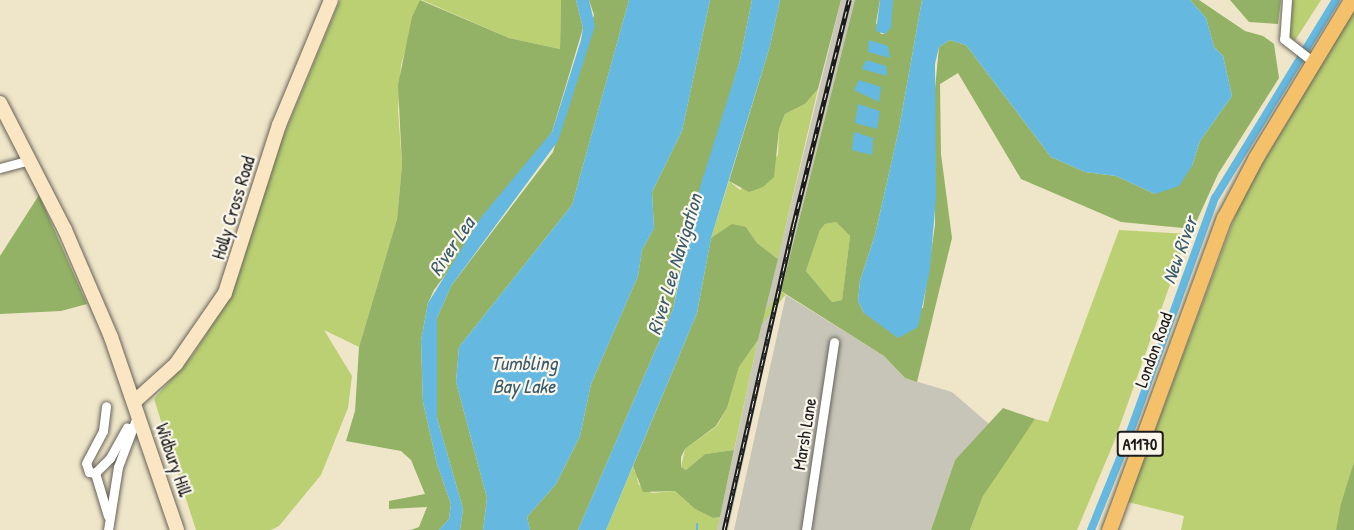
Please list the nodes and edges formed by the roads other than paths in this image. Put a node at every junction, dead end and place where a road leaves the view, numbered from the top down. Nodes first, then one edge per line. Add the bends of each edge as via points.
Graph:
1 (331, 0) edge
2 (1287, 0) edge
3 (1351, 0) edge
4 (1310, 60) junction
5 (0, 103) edge
6 (30, 160) junction
7 (0, 168) edge
8 (834, 342) dead end
9 (106, 406) dead end
10 (135, 413) junction
11 (95, 473) junction
12 (109, 526) edge
13 (177, 530) edge
14 (806, 530) edge
15 (1109, 530) edge

1 - 10 street, Holly Cross Road via 279,125 225,293 176,364
2 - 4 street via 1284,39
3 - 4 main road, A1170
4 - 15 main road, London Road / A1170 via 1224,218
5 - 6 street, Widbury Hill
6 - 7 street
6 - 10 street, Widbury Hill via 97,303
8 - 14 street, Marsh Lane
9 - 11 street via 103,431 86,463 89,472
10 - 11 street via 103,468
10 - 12 street via 118,467
10 - 13 street, Widbury Hill
11 - 12 street via 102,486

